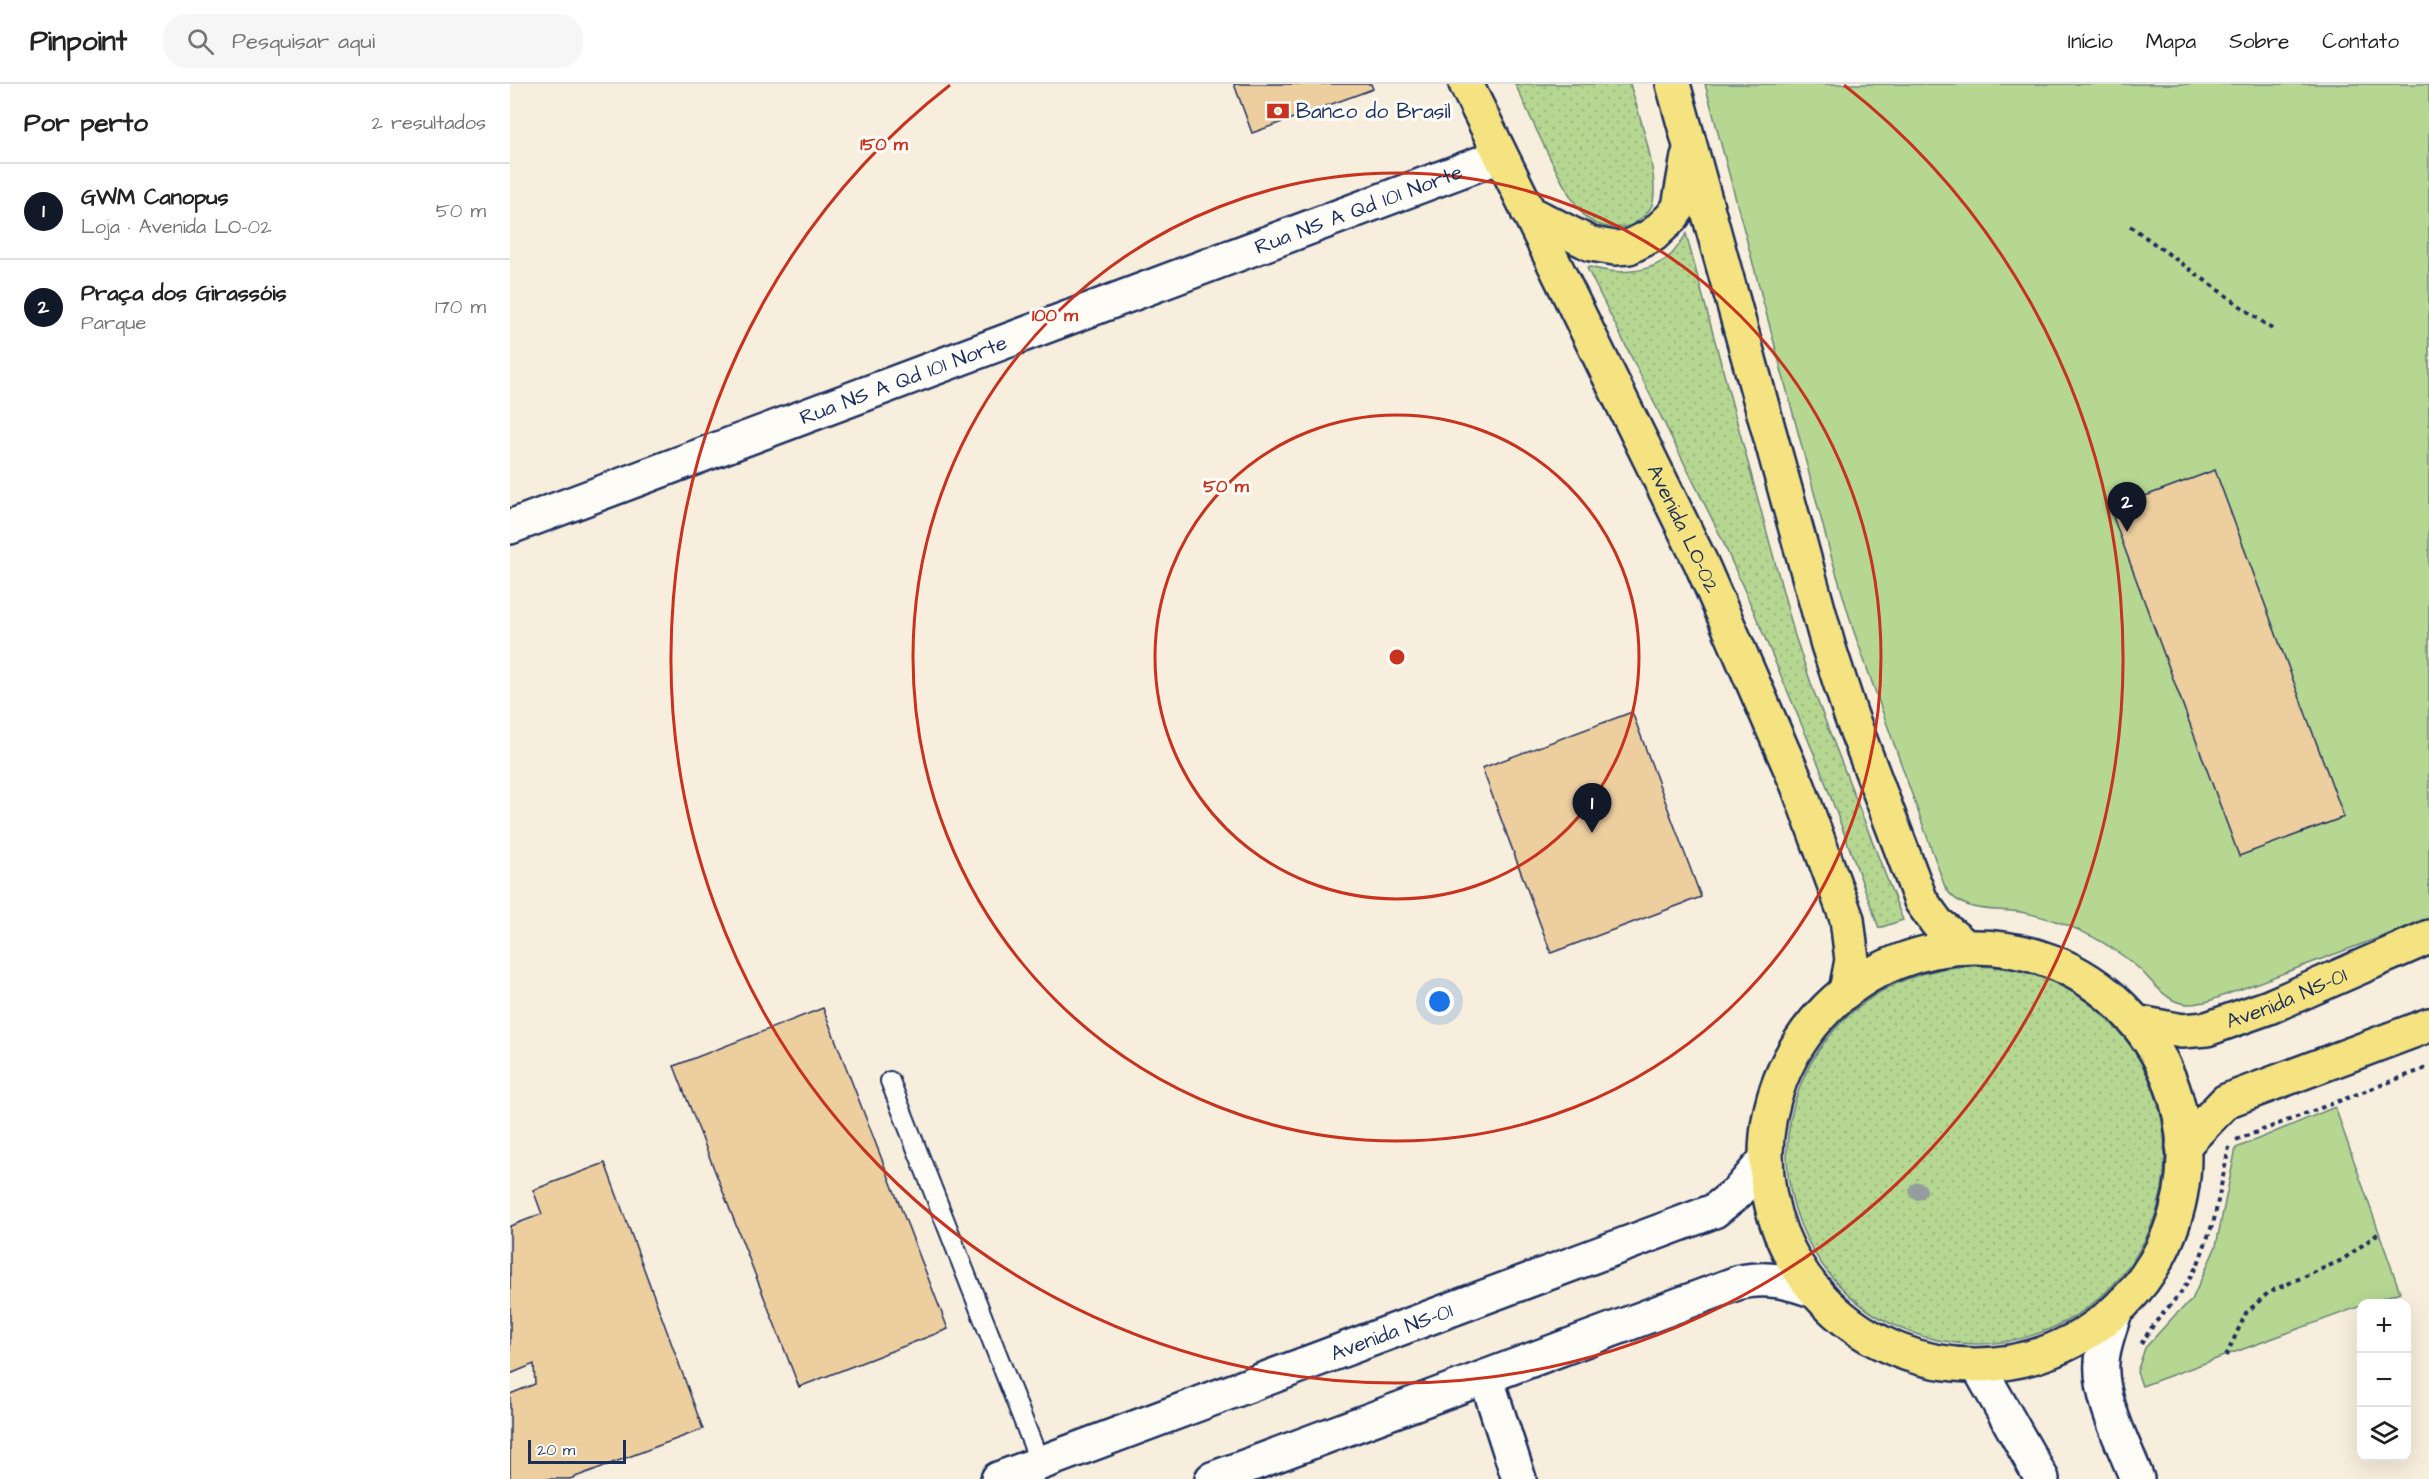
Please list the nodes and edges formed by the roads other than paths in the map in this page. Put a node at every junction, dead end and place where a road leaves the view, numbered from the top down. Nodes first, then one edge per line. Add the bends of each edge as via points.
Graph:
1 (1466, 84) edge
2 (1673, 84) edge
3 (1689, 142) junction
4 (1500, 156) junction
5 (1528, 212) junction
6 (510, 527) edge
7 (2429, 937) edge
8 (1965, 946) junction
9 (1846, 991) junction
10 (2135, 1022) junction
11 (2429, 1025) edge
12 (891, 1081) dead end
13 (2183, 1146) junction
14 (1766, 1159) junction
15 (1817, 1292) junction
16 (2115, 1312) junction
17 (1978, 1366) junction
18 (1486, 1377) junction
19 (1040, 1463) junction
20 (998, 1479) edge
21 (1212, 1479) edge
22 (1519, 1479) edge
23 (2042, 1479) edge
24 (2137, 1479) edge

1 - 4 main road, Avenida LO-02
2 - 3 main road
3 - 5 main road via 1679,207 1641,243 1616,248 1591,244
3 - 8 main road via 1804,564 1851,717 1921,901 1937,923
4 - 5 main road, Avenida LO-02
4 - 6 street, Rua NS A Qd 101 Norte
5 - 9 main road, Avenida LO-02 via 1701,563 1803,799 1847,919 1852,960
7 - 10 main road, Avenida NS-01 via 2269,1007 2207,1029 2182,1031
8 - 9 main road via 1925,952 1893,963
8 - 10 main road via 2007,949 2063,966 2099,988
9 - 14 main road via 1803,1036 1784,1072 1771,1111
10 - 13 main road via 2166,1072 2179,1113
11 - 13 main road via 2226,1101
12 - 19 lane
13 - 16 main road via 2181,1188 2168,1236 2148,1273
14 - 15 main road via 1781,1233
14 - 19 street, Avenida NS-01 via 1738,1192 1714,1210
15 - 17 main road via 1846,1321 1887,1346 1933,1361
15 - 18 street via 1786,1281 1747,1281
16 - 17 main road via 2089,1332 2052,1351
16 - 24 street via 2102,1357 2102,1381
17 - 23 street
18 - 21 street
18 - 22 street
19 - 20 street, Avenida NS-01

